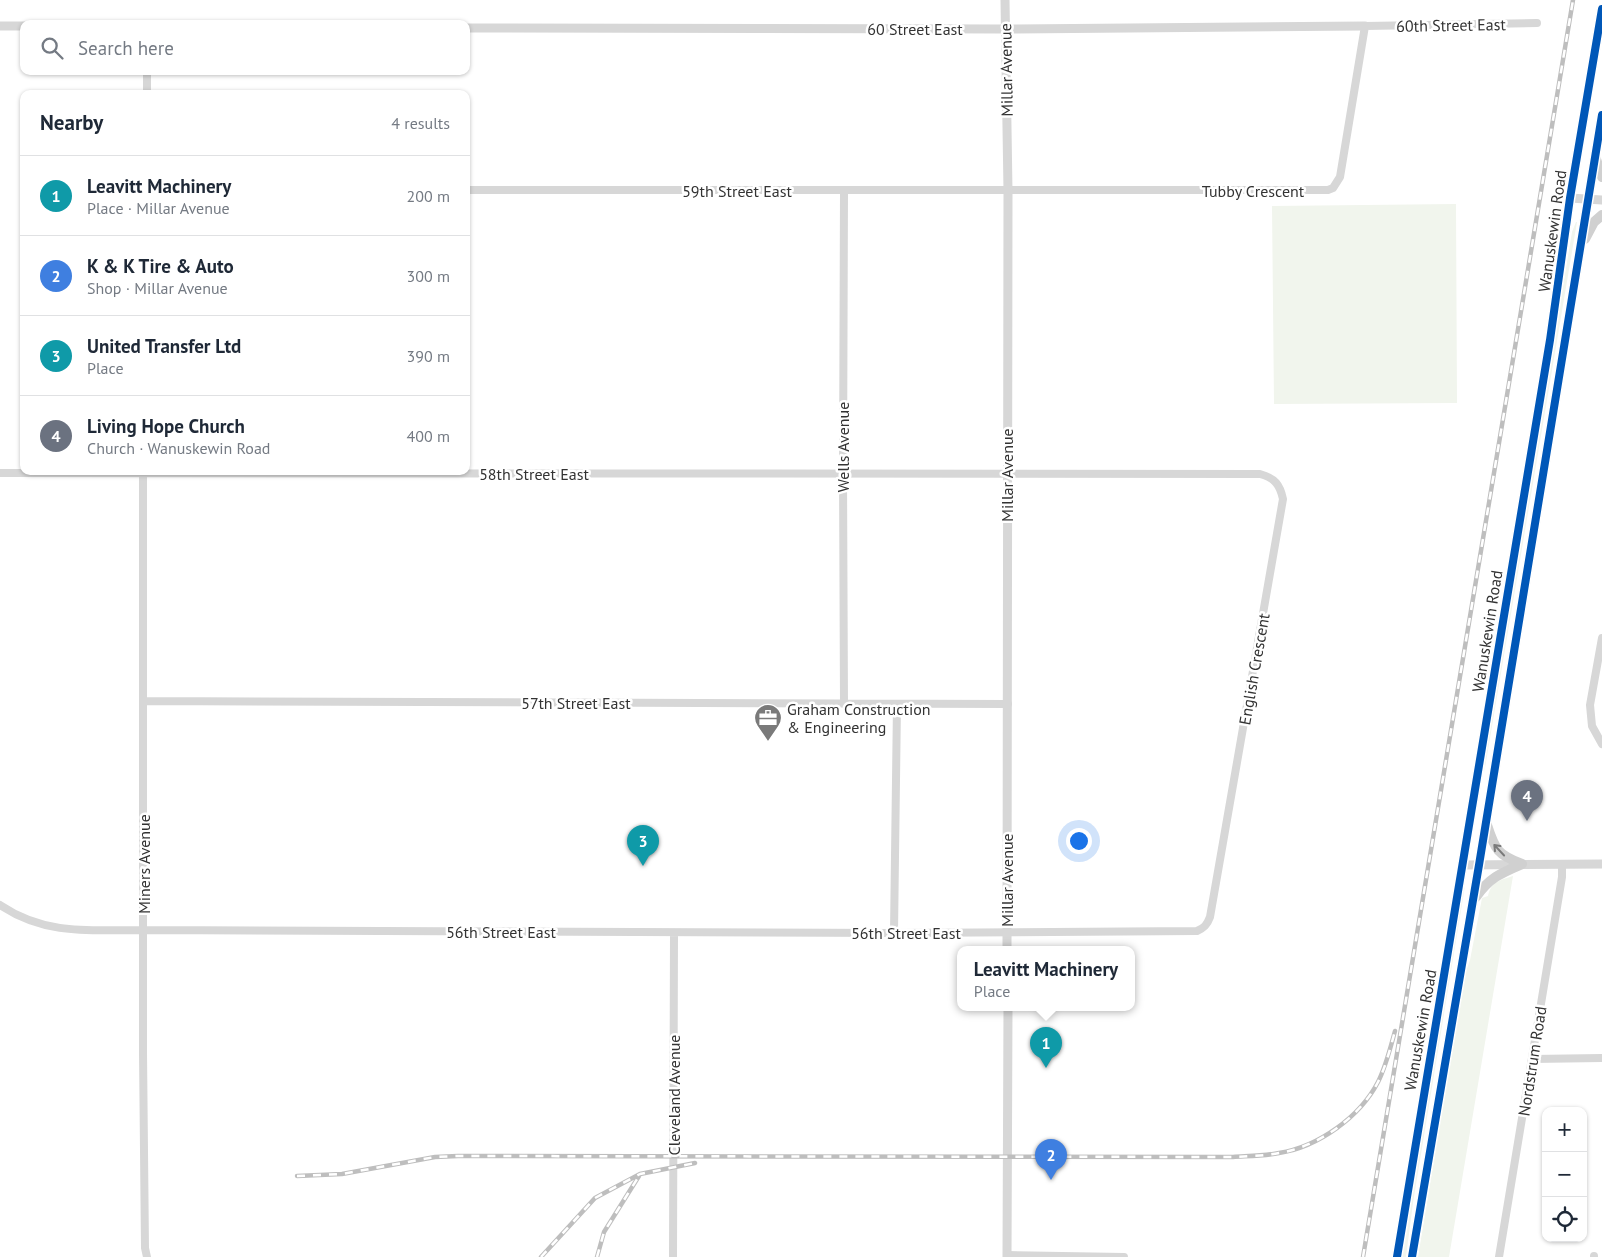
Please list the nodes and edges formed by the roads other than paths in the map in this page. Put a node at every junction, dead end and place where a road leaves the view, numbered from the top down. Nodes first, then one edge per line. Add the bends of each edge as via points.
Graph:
1 (1005, 0) edge
2 (1602, 9) edge
3 (1538, 23) dead end
4 (0, 26) edge
5 (20, 26) edge
6 (1365, 26) junction
7 (470, 28) edge
8 (1005, 29) junction
9 (147, 75) edge
10 (147, 90) edge
11 (1602, 115) edge
12 (1595, 156) junction
13 (1602, 177) edge
14 (470, 190) edge
15 (844, 191) junction
16 (1008, 191) junction
17 (1570, 198) junction
18 (1588, 199) junction
19 (1602, 200) edge
20 (1602, 215) edge
21 (1580, 247) junction
22 (470, 473) edge
23 (0, 474) edge
24 (20, 474) edge
25 (143, 475) edge
26 (843, 475) junction
27 (1007, 475) junction
28 (1602, 638) edge
29 (144, 701) junction
30 (844, 704) junction
31 (897, 704) junction
32 (1008, 704) junction
33 (1602, 744) edge
34 (1486, 825) junction
35 (1522, 864) junction
36 (1562, 864) junction
37 (1602, 864) edge
38 (1462, 865) junction
39 (1480, 866) junction
40 (1474, 900) junction
41 (0, 905) edge
42 (144, 930) junction
43 (1007, 932) junction
44 (674, 933) junction
45 (894, 933) junction
46 (1007, 946) edge
47 (1008, 1011) edge
48 (1602, 1058) edge
49 (1532, 1059) junction
50 (1007, 1256) edge
51 (147, 1257) edge
52 (673, 1257) edge
53 (1124, 1257) edge
54 (1397, 1257) edge
55 (1412, 1257) edge
56 (1500, 1257) edge

1 - 8 street, Millar Avenue
2 - 17 main road, Wanuskewin Road
3 - 6 street, 60th Street East
4 - 5 street
6 - 8 street, 60 Street East
6 - 16 street, Tubby Crescent via 1340,177 1333,188 1320,191
7 - 8 street, 60 Street East
8 - 16 street, Millar Avenue
9 - 10 street
11 - 12 main road, Wanuskewin Road
12 - 13 main road
12 - 18 main road, Wanuskewin Road
14 - 15 street, 59th Street East
15 - 16 street, 59th Street East
15 - 26 street, Wells Avenue
16 - 27 street, Millar Avenue
17 - 18 street
17 - 38 main road, Wanuskewin Road via 1550,340
18 - 19 street
18 - 21 main road, Wanuskewin Road
20 - 21 main road via 1594,222
21 - 34 main road, Wanuskewin Road
22 - 26 street, 58th Street East
23 - 24 street, 58th Street East
25 - 29 street, Miners Avenue
26 - 27 street, 58th Street East
26 - 30 street, Wells Avenue
27 - 32 street, Millar Avenue
27 - 43 street, English Crescent via 1260,474 1276,482 1283,499 1208,924 1203,929 1190,931
28 - 33 street via 1590,705 1592,726
29 - 30 street, 57th Street East
29 - 42 street, Miners Avenue
30 - 31 street, 57th Street East
31 - 32 street, 57th Street East
31 - 45 street
32 - 43 street, Millar Avenue
35 -> 34 main road via 1508,859 1494,847
34 - 39 main road, Wanuskewin Road
35 - 36 street
35 - 39 street
35 - 40 main road via 1494,877
36 - 37 street
36 - 49 street, Nordstrum Road
38 - 39 street
38 - 54 main road, Wanuskewin Road
39 - 40 main road, Wanuskewin Road
40 - 55 main road, Wanuskewin Road
41 - 42 street, 56th Street East via 50,927 87,931
42 - 44 street, 56th Street East
42 - 51 street, Miners Avenue
43 - 45 street, 56th Street East
43 - 46 street, Millar Avenue
44 - 45 street, 56th Street East
44 - 52 street, Cleveland Avenue
47 - 50 street
48 - 49 street
49 - 56 street, Nordstrum Road
50 - 53 street

